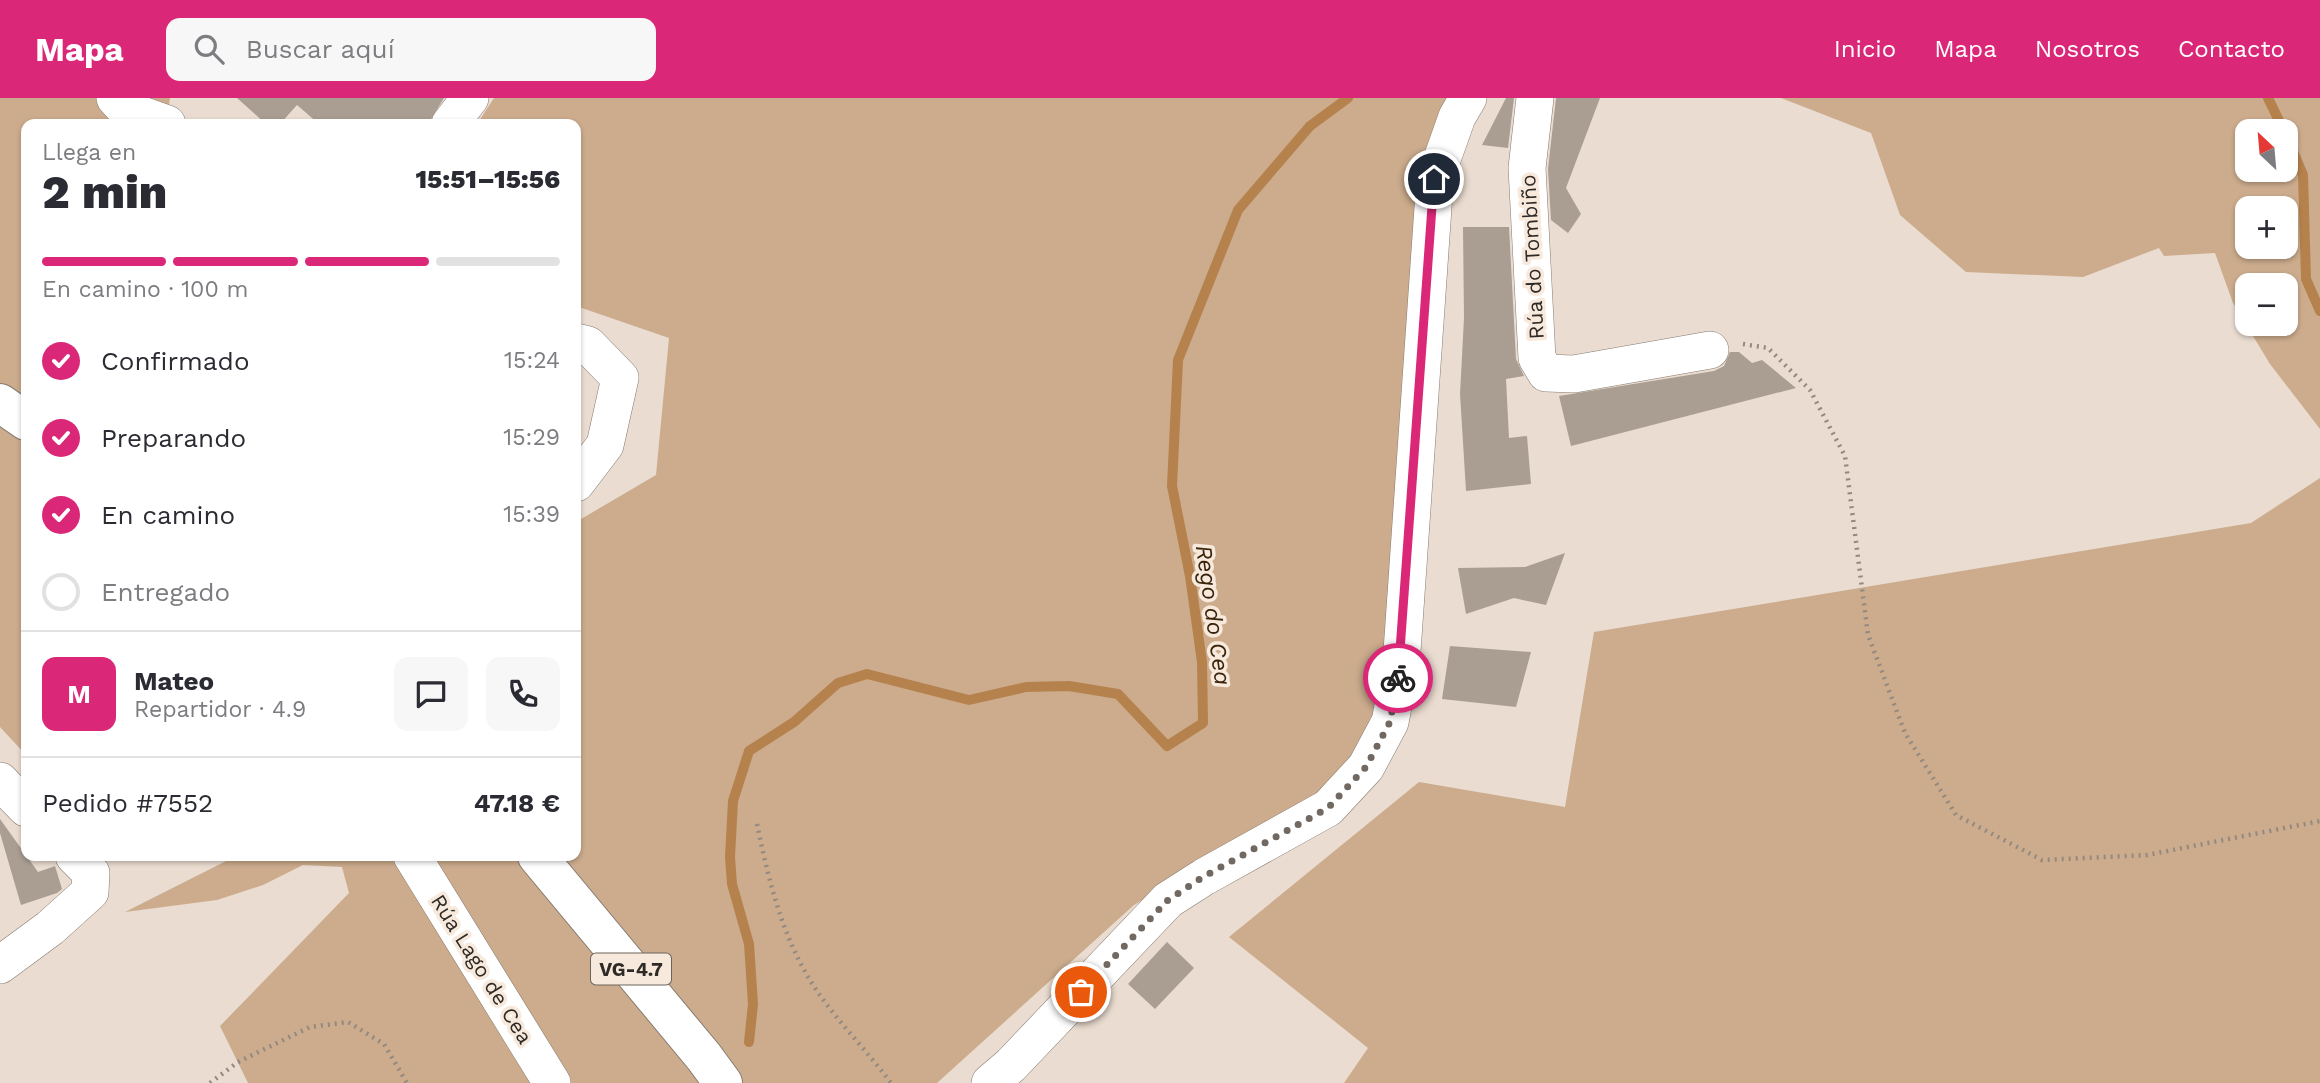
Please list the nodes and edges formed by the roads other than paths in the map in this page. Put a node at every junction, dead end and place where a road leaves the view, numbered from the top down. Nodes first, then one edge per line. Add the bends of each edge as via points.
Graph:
1 (115, 98) edge
2 (470, 98) edge
3 (1468, 98) edge
4 (1535, 98) edge
5 (153, 119) edge
6 (454, 119) edge
7 (581, 343) edge
8 (1710, 349) road end
9 (0, 403) edge
10 (21, 418) edge
11 (590, 445) edge
12 (581, 469) edge
13 (0, 781) edge
14 (21, 803) edge
15 (79, 861) edge
16 (415, 861) edge
17 (541, 861) edge
18 (0, 965) edge
19 (552, 1083) edge
20 (723, 1083) edge
21 (990, 1083) edge

1 - 5 street via 125,109
2 - 6 street
3 - 21 street via 1434,179 1401,666 1390,722 1366,767 1328,808 1168,900
4 - 8 street, Rúa do Tombiño via 1527,169 1537,358 1546,373 1574,374
7 - 11 street via 620,378
9 - 10 highway
11 - 12 street
13 - 14 street
15 - 18 street via 91,873 90,892 50,929
16 - 19 street, Rúa Lago de Cea
17 - 20 highway, VG-4.7

